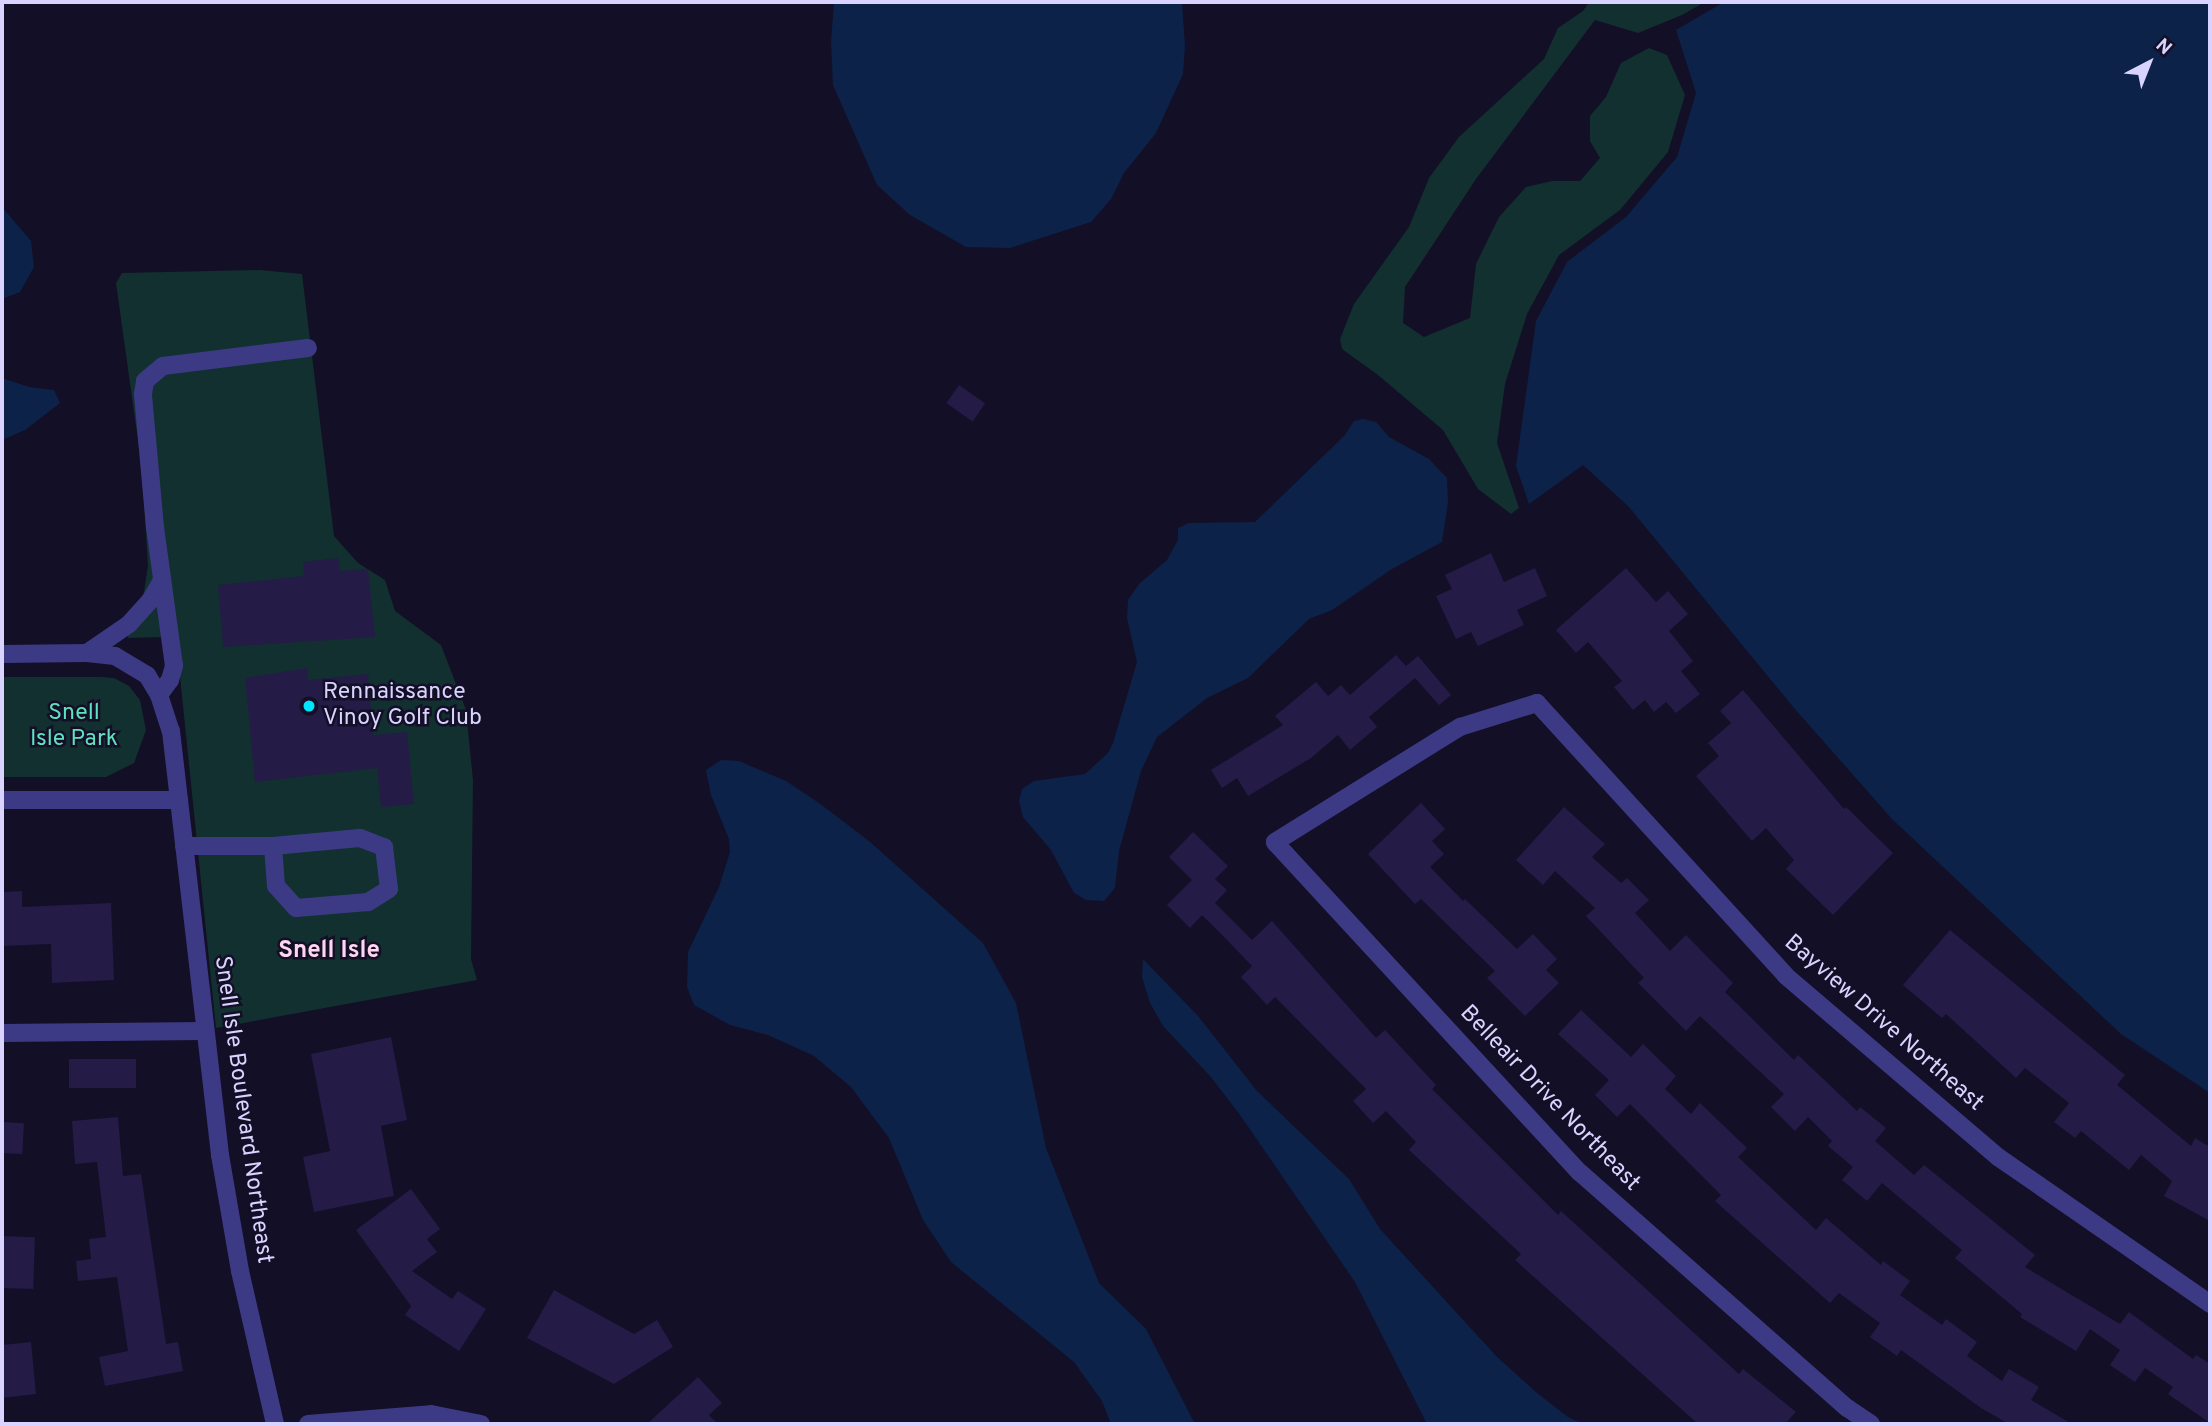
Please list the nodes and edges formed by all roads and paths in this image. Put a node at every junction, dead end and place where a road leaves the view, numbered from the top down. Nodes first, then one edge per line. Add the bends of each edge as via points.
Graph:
1 (309, 348) dead end
2 (162, 580) junction
3 (87, 653) junction
4 (2, 654) edge
5 (159, 695) junction
6 (1537, 703) joint
7 (2, 800) edge
8 (179, 800) junction
9 (184, 846) junction
10 (273, 846) junction
11 (204, 1031) junction
12 (2, 1033) edge
13 (2210, 1304) edge
14 (275, 1424) edge
15 (308, 1424) edge
16 (481, 1424) edge
17 (1871, 1424) edge

1 - 2 street via 163,366 145,381
2 - 3 street via 129,624
2 - 5 street via 174,666
3 - 4 street, Snell Isle Boulevard Northeast
3 - 5 street, Snell Isle Boulevard Northeast via 115,656 131,664 146,675
5 - 8 street, Snell Isle Boulevard Northeast via 171,731
6 - 13 street, Bayview Drive Northeast via 1786,976 1998,1157
6 - 17 street, Belleair Drive Northeast via 1460,727 1275,842 1580,1173 1847,1408
7 - 8 street
8 - 9 street, Snell Isle Boulevard Northeast
9 - 10 street
9 - 11 street, Snell Isle Boulevard Northeast
10 - 10 street via 360,838 384,847 389,889 368,902 296,908 276,886
11 - 12 street
11 - 14 street, Snell Isle Boulevard Northeast via 240,1271
15 - 16 street via 431,1414

